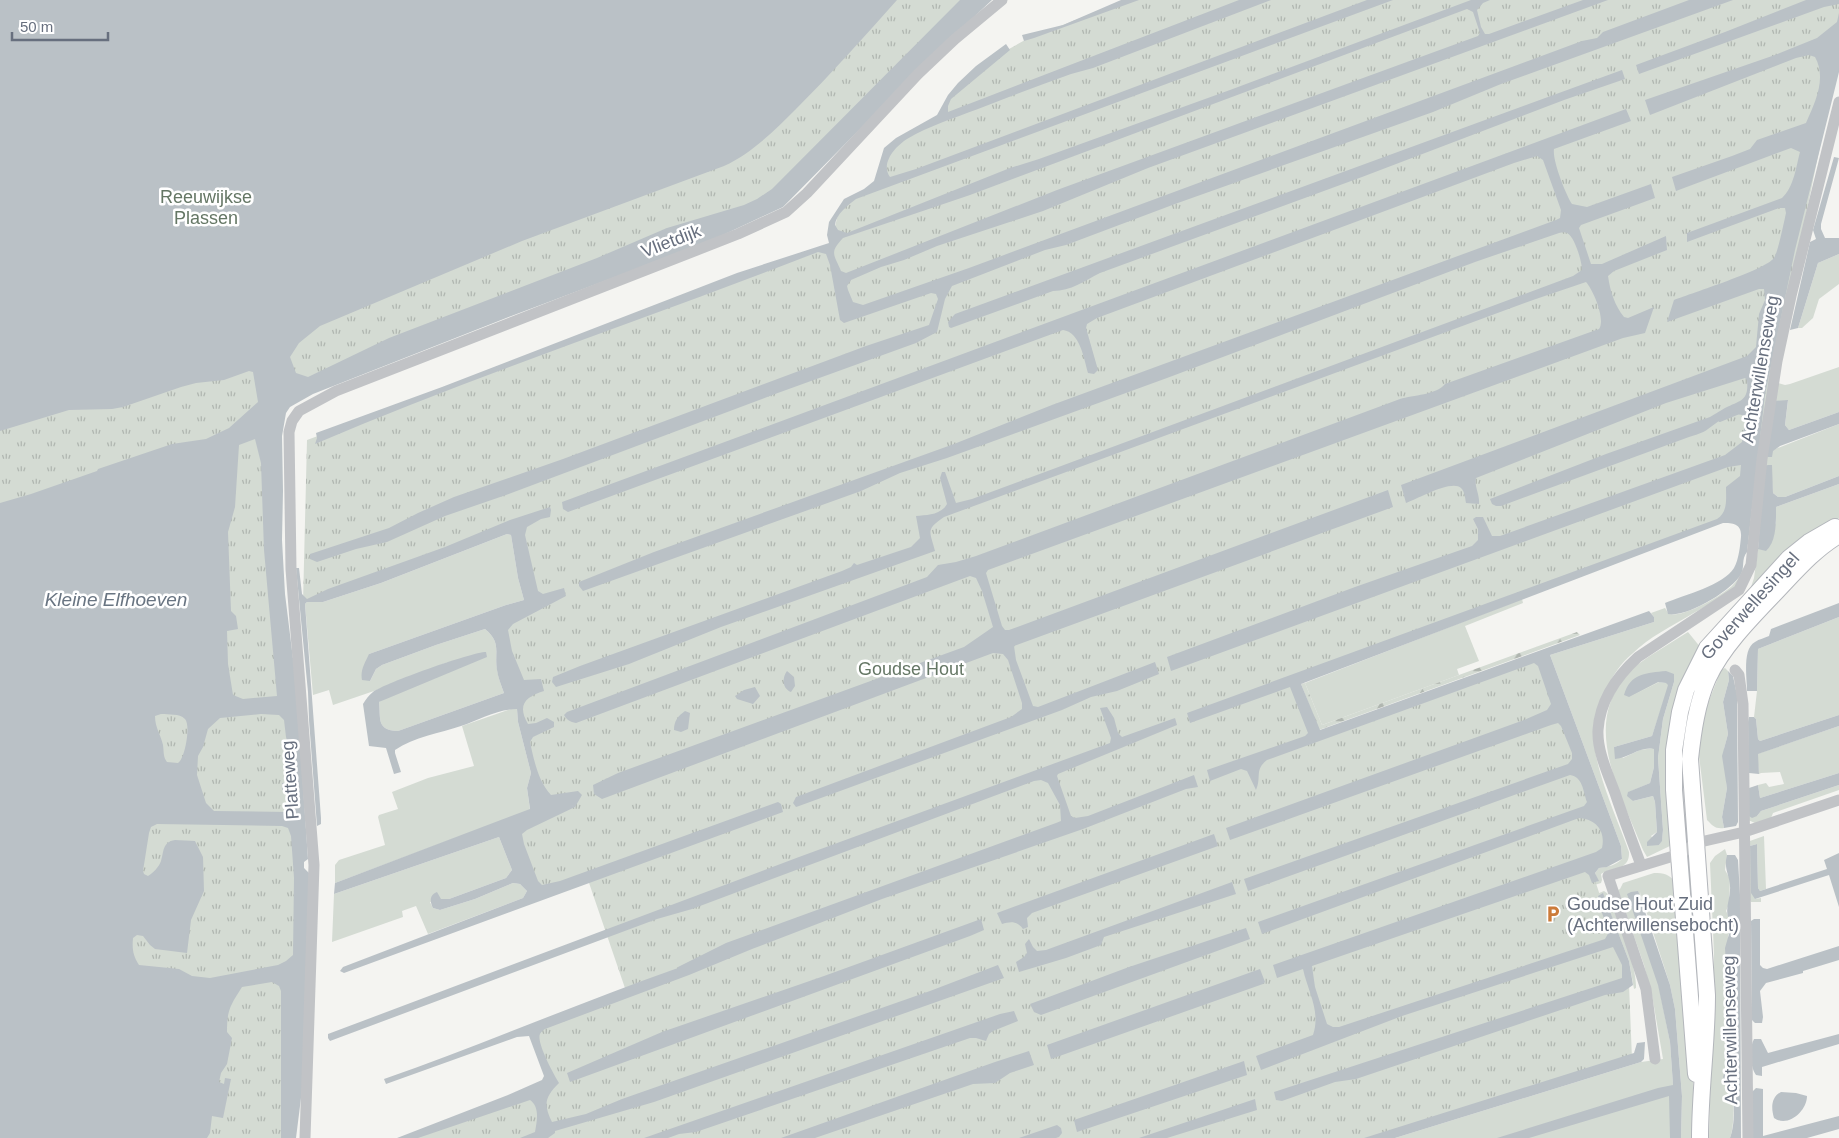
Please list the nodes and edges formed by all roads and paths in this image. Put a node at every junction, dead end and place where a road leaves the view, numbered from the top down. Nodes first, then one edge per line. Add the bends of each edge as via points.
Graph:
1 (1002, 0) edge
2 (1839, 102) edge
3 (292, 420) joint
4 (1839, 524) edge
5 (1839, 536) edge
6 (1736, 670) dead end
7 (1839, 800) edge
8 (1744, 832) junction
9 (1696, 843) junction
10 (1680, 854) junction
11 (1641, 865) junction
12 (1655, 1058) dead end
13 (1700, 1108) junction
14 (305, 1138) edge
15 (1700, 1138) edge
16 (1748, 1138) edge

1 - 3 street, Vlietdijk via 918,74 786,212 738,234 336,391 306,405
2 - 11 street, Achterwillenseweg via 1777,361 1751,565 1739,590 1638,657 1623,671 1611,688 1603,709 1598,730 1601,751
3 - 14 street, Platteweg via 289,443 291,569 314,865
4 - 10 main road, Goverwellesingel via 1809,542 1783,564 1707,648 1695,669 1680,712 1674,750
5 - 9 main road, Goverwellesingel via 1801,566 1749,621 1708,677 1697,714 1690,759
6 - 8 street, Achterwillenseweg via 1743,704
7 - 8 street
8 - 9 street
8 - 16 street, Achterwillenseweg
9 - 10 street
9 - 13 main road, Goverwellesingel via 1707,995 1704,1089
10 - 11 street
10 - 13 main road, Goverwellesingel
11 - 12 street via 1608,876 1646,989
13 - 15 main road

